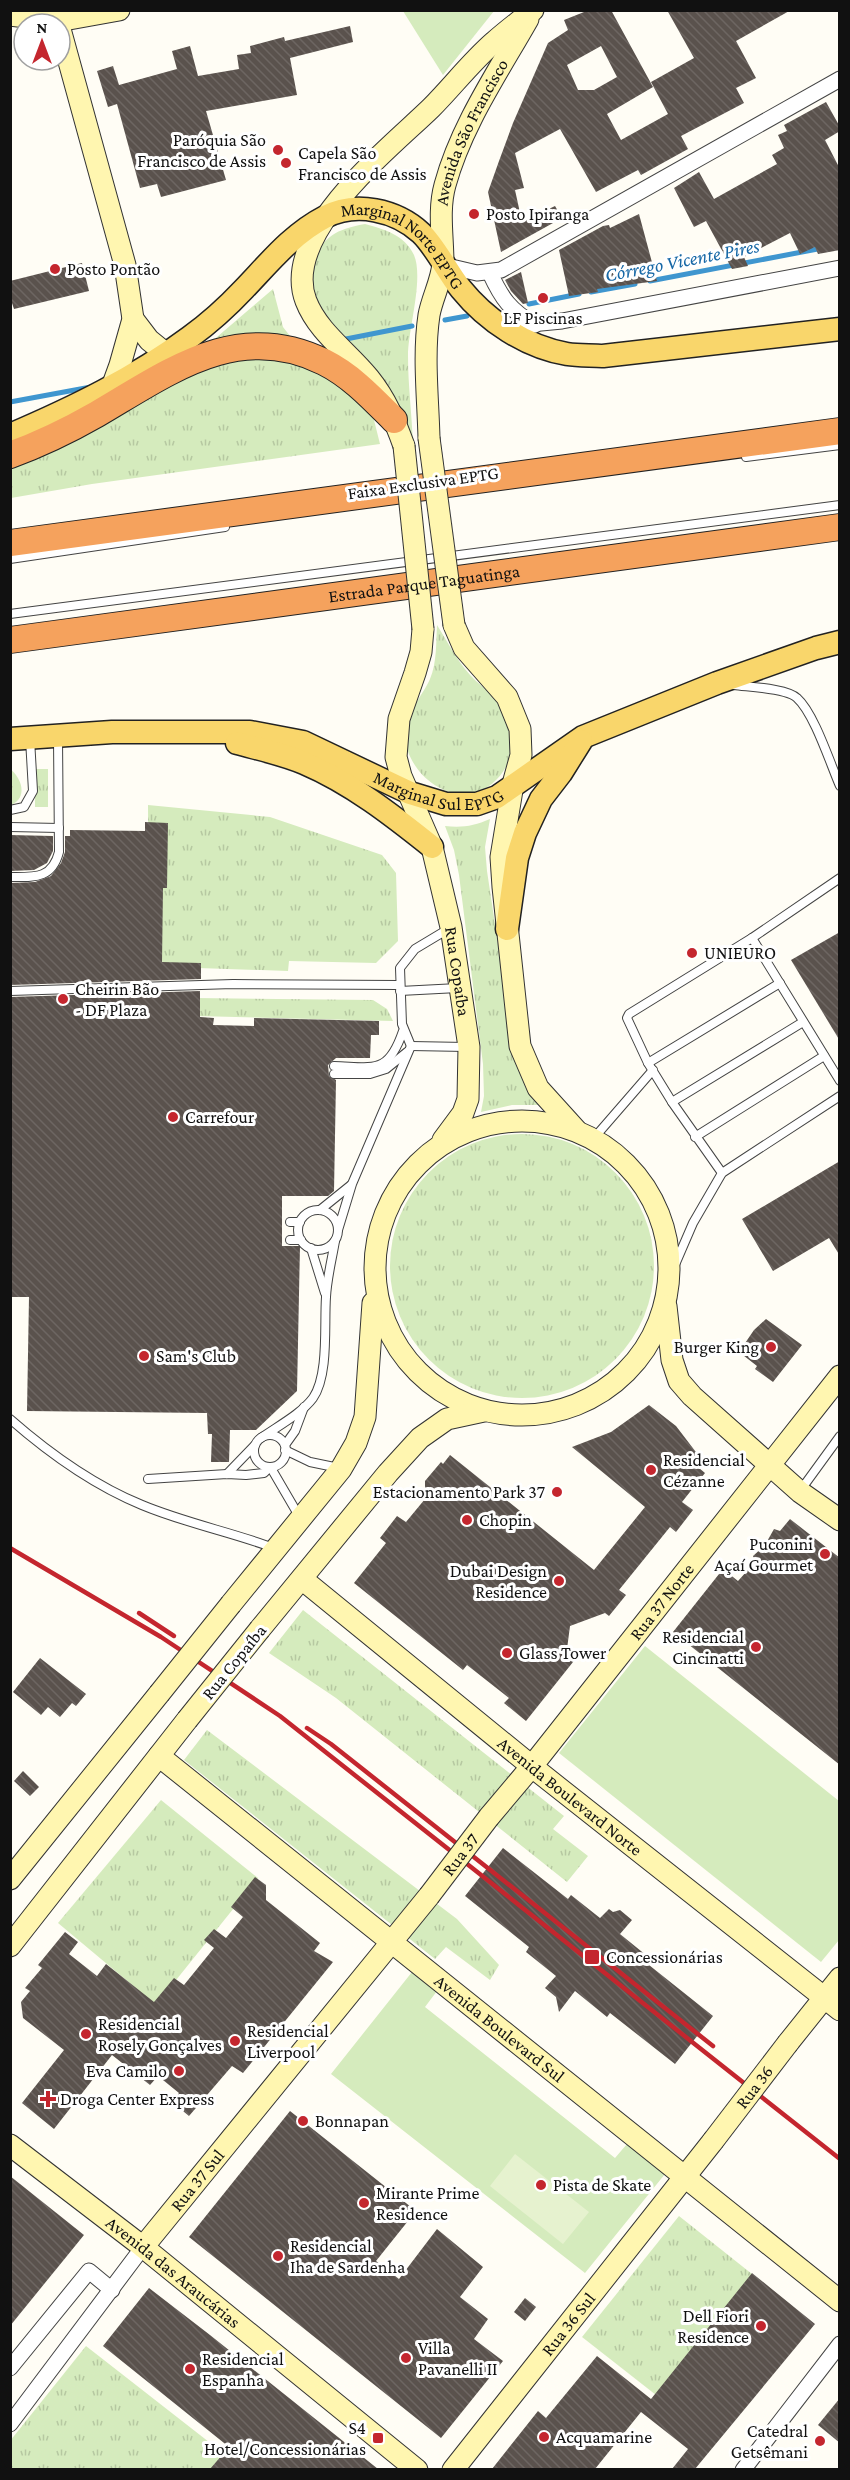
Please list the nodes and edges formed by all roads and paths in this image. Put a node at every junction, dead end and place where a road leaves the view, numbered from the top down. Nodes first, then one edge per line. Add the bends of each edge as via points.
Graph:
1 (119, 10) edge
2 (513, 10) edge
3 (533, 10) edge
4 (72, 18) edge
5 (494, 42) junction
6 (72, 72) edge
7 (840, 79) edge
8 (325, 217) junction
9 (443, 265) junction
10 (840, 268) edge
11 (490, 273) junction
12 (133, 319) junction
13 (535, 325) junction
14 (501, 327) junction
15 (840, 328) edge
16 (165, 353) junction
17 (112, 387) junction
18 (394, 420) junction
19 (840, 431) edge
20 (10, 435) edge
21 (840, 445) edge
22 (404, 446) joint
23 (10, 455) edge
24 (733, 458) dead end
25 (449, 494) dead end
26 (427, 497) dead end
27 (416, 499) dead end
28 (405, 500) dead end
29 (840, 505) edge
30 (231, 526) dead end
31 (840, 527) edge
32 (10, 543) edge
33 (10, 559) edge
34 (10, 614) edge
35 (10, 640) edge
36 (840, 642) edge
37 (717, 683) junction
38 (195, 732) junction
39 (58, 736) junction
40 (583, 737) junction
41 (20, 738) edge
42 (513, 784) junction
43 (840, 786) edge
44 (410, 793) junction
45 (10, 810) edge
46 (10, 827) edge
47 (59, 828) junction
48 (432, 847) junction
49 (10, 877) edge
50 (840, 878) edge
51 (451, 927) junction
52 (507, 929) junction
53 (752, 939) junction
54 (780, 983) junction
55 (400, 988) junction
56 (460, 988) junction
57 (10, 991) edge
58 (803, 1022) junction
59 (404, 1030) junction
60 (469, 1047) junction
61 (409, 1049) junction
62 (824, 1056) junction
63 (651, 1066) junction
64 (840, 1081) edge
65 (840, 1096) edge
66 (672, 1102) junction
67 (586, 1134) junction
68 (695, 1137) junction
69 (439, 1146) junction
70 (722, 1173) junction
71 (352, 1184) junction
72 (320, 1210) junction
73 (290, 1222) dead end
74 (300, 1222) junction
75 (338, 1230) junction
76 (290, 1240) dead end
77 (301, 1240) junction
78 (334, 1241) junction
79 (311, 1248) junction
80 (671, 1274) junction
81 (374, 1284) junction
82 (326, 1295) junction
83 (666, 1306) junction
84 (840, 1376) edge
85 (304, 1407) junction
86 (484, 1411) junction
87 (10, 1419) edge
88 (840, 1436) edge
89 (258, 1441) junction
90 (285, 1447) junction
91 (769, 1464) junction
92 (270, 1468) junction
93 (341, 1468) junction
94 (227, 1474) junction
95 (148, 1479) dead end
96 (800, 1492) junction
97 (300, 1518) junction
98 (840, 1520) edge
99 (276, 1549) junction
100 (302, 1579) junction
101 (159, 1756) junction
102 (532, 1766) junction
103 (10, 1879) edge
104 (392, 1944) junction
105 (10, 1946) edge
106 (840, 1978) edge
107 (832, 2004) edge
108 (10, 2145) edge
109 (683, 2178) junction
110 (143, 2247) junction
111 (112, 2290) junction
112 (840, 2301) edge
113 (840, 2344) edge
114 (10, 2368) edge
115 (10, 2424) edge
116 (417, 2469) edge
117 (453, 2469) edge
118 (743, 2469) edge

1 - 4 main road
2 - 5 main road
3 - 5 main road, Avenida São Francisco
3 - 9 main road, Avenida São Francisco via 454,157 444,188
5 - 8 main road, Avenida São Francisco via 373,161
6 - 12 main road via 125,265
7 - 11 street
8 - 9 main road, Marginal Norte EPTG via 350,209 387,212 422,234
8 - 16 main road, Marginal Norte EPTG via 283,246 242,291 190,337
8 - 18 main road, Avenida São Francisco via 303,267 305,298 314,320 368,377
9 - 11 street
9 - 14 main road, Marginal Norte EPTG via 464,292
9 - 42 main road, Avenida São Francisco, bridge via 429,316 426,352 429,438 454,625 465,648 507,697 520,729 521,755
10 - 13 street
11 - 13 street via 505,302
12 - 16 main road
12 - 17 main road
13 - 14 street
14 - 15 main road, Marginal Norte EPTG via 536,346 568,354 603,356
16 - 17 main road, Marginal Norte EPTG
17 - 20 main road, Marginal Norte EPTG
18 - 22 main road, Avenida São Francisco
18 - 23 highway via 350,378 324,362 284,348 253,345 210,353 174,368 68,430
19 - 32 highway
21 - 24 lane
22 - 44 main road, Rua Copaíba, bridge via 423,629 421,652 399,718 396,757 400,776
25 - 26 lane, Faixa Exclusiva EPTG
27 - 28 lane, Faixa Exclusiva EPTG
29 - 34 lane
30 - 33 lane
31 - 35 highway, Estrada Parque Taguatinga
36 - 37 main road, Marginal Sul EPTG
37 - 40 main road, Marginal Sul EPTG
37 - 43 lane via 797,696 812,719
38 - 39 main road, Marginal Sul EPTG
38 - 44 main road, Marginal Sul EPTG via 250,732 303,742
38 - 48 main road via 303,762 358,792
39 - 41 main road, Marginal Sul EPTG
39 - 47 lane
40 - 42 main road, Marginal Sul EPTG
40 - 52 main road via 541,799 525,833 517,858
41 - 45 lane via 33,791 24,807
42 - 44 main road, Marginal Sul EPTG via 477,804 446,804
42 - 52 main road via 501,857
44 - 48 main road, Rua Copaíba
46 - 47 lane
47 - 49 lane via 57,862 49,872 35,877
48 - 51 main road, Rua Copaíba
50 - 53 lane
51 - 55 lane via 407,956 400,968
51 - 56 main road, Rua Copaíba
52 - 67 main road via 520,1046 538,1088
53 - 54 lane
53 - 63 lane via 629,1014 628,1022
54 - 58 lane
54 - 63 lane
55 - 56 lane
55 - 57 lane via 232,984
55 - 59 lane
56 - 60 main road, Rua Copaíba
58 - 62 lane
58 - 66 lane
59 - 61 lane
59 - 61 lane via 399,1045 382,1065 334,1070 370,1074 386,1069
60 - 61 lane
60 - 69 main road, Rua Copaíba via 468,1100
61 - 71 lane
62 - 64 lane
62 - 68 lane
63 - 66 lane
63 - 67 lane
65 - 70 lane
66 - 68 lane
67 - 69 main road via 542,1121 506,1121 471,1129
67 - 80 main road via 621,1157 643,1182 659,1210 669,1242
68 - 70 lane
69 - 81 main road via 409,1172 387,1206 375,1244
70 - 80 lane via 693,1223
71 - 72 lane
71 - 75 lane
72 - 74 lane via 308,1213
72 - 75 lane via 335,1219
73 - 74 lane
74 - 77 lane
75 - 78 lane
76 - 77 lane
77 - 79 lane
78 - 79 lane via 324,1249
78 - 82 lane
79 - 82 lane
80 - 83 main road
81 - 86 main road via 386,1327 410,1365 443,1393
81 - 93 main road via 364,1417 356,1443
82 - 85 lane via 322,1370 314,1397
83 - 86 main road via 647,1348 616,1383 576,1406 530,1416
83 - 91 main road via 672,1360 679,1381
84 - 91 main road, Rua 37 Norte
85 - 89 lane
85 - 90 lane
86 - 100 main road, Rua Copaíba via 447,1419 420,1438
87 - 99 lane via 47,1451 111,1490 142,1505
88 - 96 lane
89 - 90 lane via 275,1436
89 - 92 lane via 255,1457
89 - 94 lane
90 - 92 lane via 284,1461
90 - 93 lane via 310,1462
91 - 96 main road
91 - 102 main road, Rua 37 Norte
92 - 94 lane via 257,1474
92 - 97 lane
93 - 97 main road
94 - 95 lane
96 - 98 main road
97 - 99 main road
99 - 103 main road, bridge
100 - 101 main road, Rua Copaíba, bridge
100 - 102 main road, Avenida Boulevard Norte
101 - 104 main road, Avenida Boulevard Sul
101 - 105 main road, Rua Copaíba
102 - 104 main road, Rua 37, bridge
102 - 107 main road, Avenida Boulevard Norte
104 - 109 main road, Avenida Boulevard Sul
104 - 110 main road, Rua 37 Sul
106 - 107 main road, Rua 36
107 - 109 main road, Rua 36, bridge via 788,2043
108 - 110 main road, Avenida das Araucárias
109 - 112 main road, Avenida Boulevard Sul
109 - 117 main road, Rua 36 Sul
110 - 111 street, Rua 37 Sul
110 - 116 main road, Avenida das Araucárias
111 - 114 street via 89,2271
111 - 115 street, Rua 37 Sul
113 - 118 street

